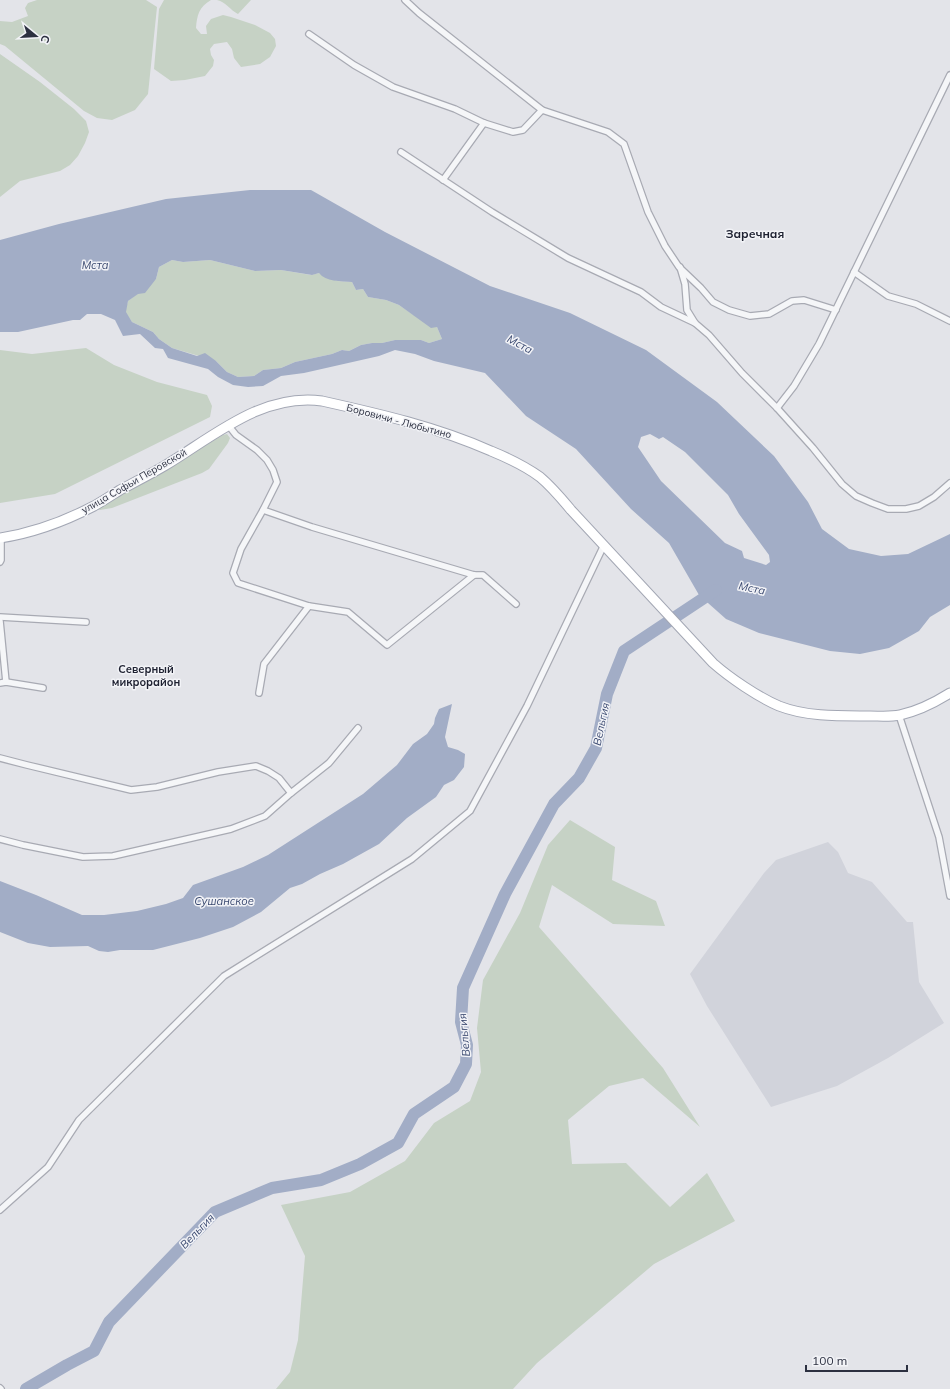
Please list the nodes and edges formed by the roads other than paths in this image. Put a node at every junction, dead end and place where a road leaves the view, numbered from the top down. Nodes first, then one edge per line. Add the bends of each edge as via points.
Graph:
1 (405, 0) edge
2 (309, 34) dead end
3 (950, 75) edge
4 (542, 110) junction
5 (484, 123) junction
6 (401, 152) dead end
7 (443, 180) junction
8 (679, 267) junction
9 (854, 272) junction
10 (836, 310) junction
11 (950, 321) edge
12 (695, 324) junction
13 (776, 408) junction
14 (228, 425) junction
15 (219, 430) joint
16 (950, 483) edge
17 (263, 510) junction
18 (0, 538) edge
19 (604, 545) junction
20 (0, 562) edge
21 (474, 575) junction
22 (516, 604) dead end
23 (309, 606) junction
24 (0, 617) edge
25 (0, 621) edge
26 (86, 622) dead end
27 (3, 683) edge
28 (43, 688) dead end
29 (259, 692) dead end
30 (950, 693) edge
31 (899, 715) junction
32 (358, 728) dead end
33 (0, 758) edge
34 (290, 793) junction
35 (0, 839) edge
36 (950, 896) edge
37 (0, 1210) edge

1 - 4 street
2 - 5 street via 354,65 393,86 455,109
3 - 9 street
4 - 5 street via 523,130 513,132
4 - 8 street via 608,132 624,144 648,212 664,246
5 - 7 street
6 - 7 street
7 - 12 street via 568,258 641,292 661,307
8 - 10 street via 713,302 750,316 769,314 792,301 804,300
8 - 12 street via 685,284 686,310
9 - 10 street
9 - 11 street via 888,296 916,304
10 - 13 street via 794,386
12 - 13 street via 710,336
13 - 16 street via 842,484 856,496 872,503 888,509 919,506
14 - 15 main road, Боровичи - Любытино
14 - 17 street via 236,435 267,460 273,470 277,482
14 - 19 main road, Боровичи - Любытино via 250,413 272,406 310,400 427,427 469,441 539,476
15 - 18 main road, улица Софьи Перовской via 166,465 95,506 44,528
17 - 21 street
17 - 23 street via 241,549 233,573 238,583
18 - 20 street
19 - 31 main road, Боровичи - Любытино via 704,654 727,675 766,700 794,710 821,714
19 - 37 street via 527,706 470,811 412,859 224,976 79,1120 48,1167
21 - 22 street via 482,575
21 - 23 street via 387,645 348,612
23 - 29 street via 264,664
24 - 26 street
25 - 27 street
27 - 28 street
30 - 31 main road via 919,710
31 - 36 street via 939,837
32 - 34 street via 330,762
33 - 34 street via 129,790 157,787 218,772 256,766 268,770 279,778
34 - 35 street via 265,816 231,829 113,856 83,857

